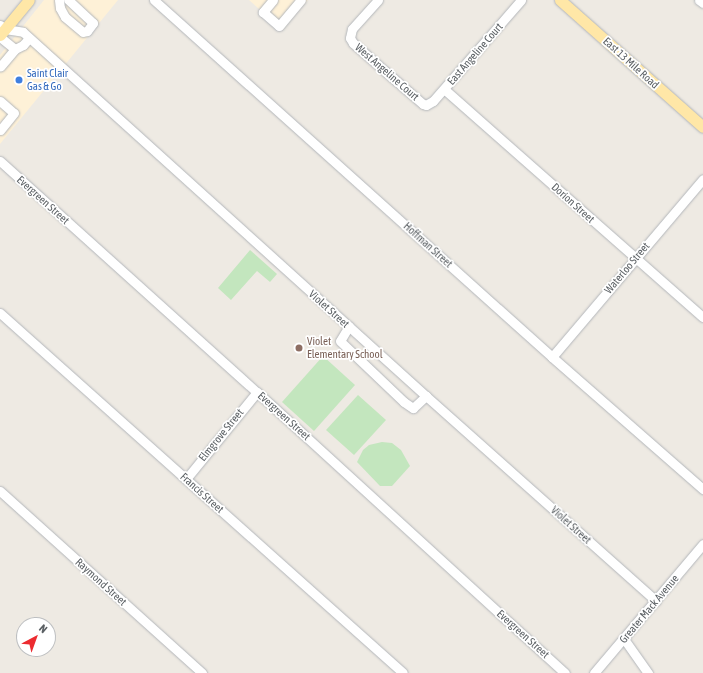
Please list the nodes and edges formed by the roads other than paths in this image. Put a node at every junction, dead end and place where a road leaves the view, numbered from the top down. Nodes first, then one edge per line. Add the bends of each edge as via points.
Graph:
1 (29, 0) edge
2 (60, 0) edge
3 (68, 0) edge
4 (154, 0) edge
5 (273, 0) edge
6 (300, 0) edge
7 (378, 0) edge
8 (521, 0) edge
9 (560, 0) edge
10 (699, 0) edge
11 (703, 3) edge
12 (1, 32) edge
13 (30, 38) junction
14 (15, 49) junction
15 (0, 67) edge
16 (444, 89) junction
17 (0, 101) edge
18 (426, 105) joint
19 (703, 127) edge
20 (0, 130) edge
21 (0, 161) edge
22 (703, 179) edge
23 (635, 258) junction
24 (0, 313) edge
25 (703, 317) edge
26 (349, 326) junction
27 (552, 357) junction
28 (257, 392) junction
29 (426, 396) junction
30 (186, 479) junction
31 (703, 489) edge
32 (0, 491) edge
33 (703, 544) edge
34 (656, 601) junction
35 (624, 639) junction
36 (202, 673) edge
37 (403, 673) edge
38 (565, 673) edge
39 (594, 673) edge
40 (648, 673) edge

1 - 12 main road
2 - 3 street via 60,8 65,16 83,32 87,31 93,22
4 - 27 street, Hoffman Street
5 - 6 street via 263,12 279,26
7 - 18 street, West Angeline Court via 352,29 350,38
8 - 16 street, East Angeline Court
9 - 19 main road, East 13 Mile Road
10 - 11 street
12 - 13 street, Violet Street via 23,32
12 - 14 street
13 - 14 street
13 - 26 street, Violet Street
14 - 15 street
16 - 18 street, East Angeline Court
16 - 23 street, Dorion Street
17 - 20 street via 14,113
21 - 28 street, Evergreen Street
22 - 23 street, Waterloo Street
23 - 25 street, Dorion Street
23 - 27 street, Waterloo Street
24 - 30 street, Francis Street
26 - 29 street, Violet Street
26 - 29 street via 340,342 404,402 413,408
27 - 31 street, Hoffman Street
28 - 30 street, Elmgrove Street
28 - 38 street, Evergreen Street
29 - 34 street, Violet Street
30 - 37 street, Francis Street
32 - 36 street, Raymond Street
33 - 34 street, Greater Mack Avenue
34 - 35 street, Greater Mack Avenue
35 - 39 street, Greater Mack Avenue
35 - 40 street

